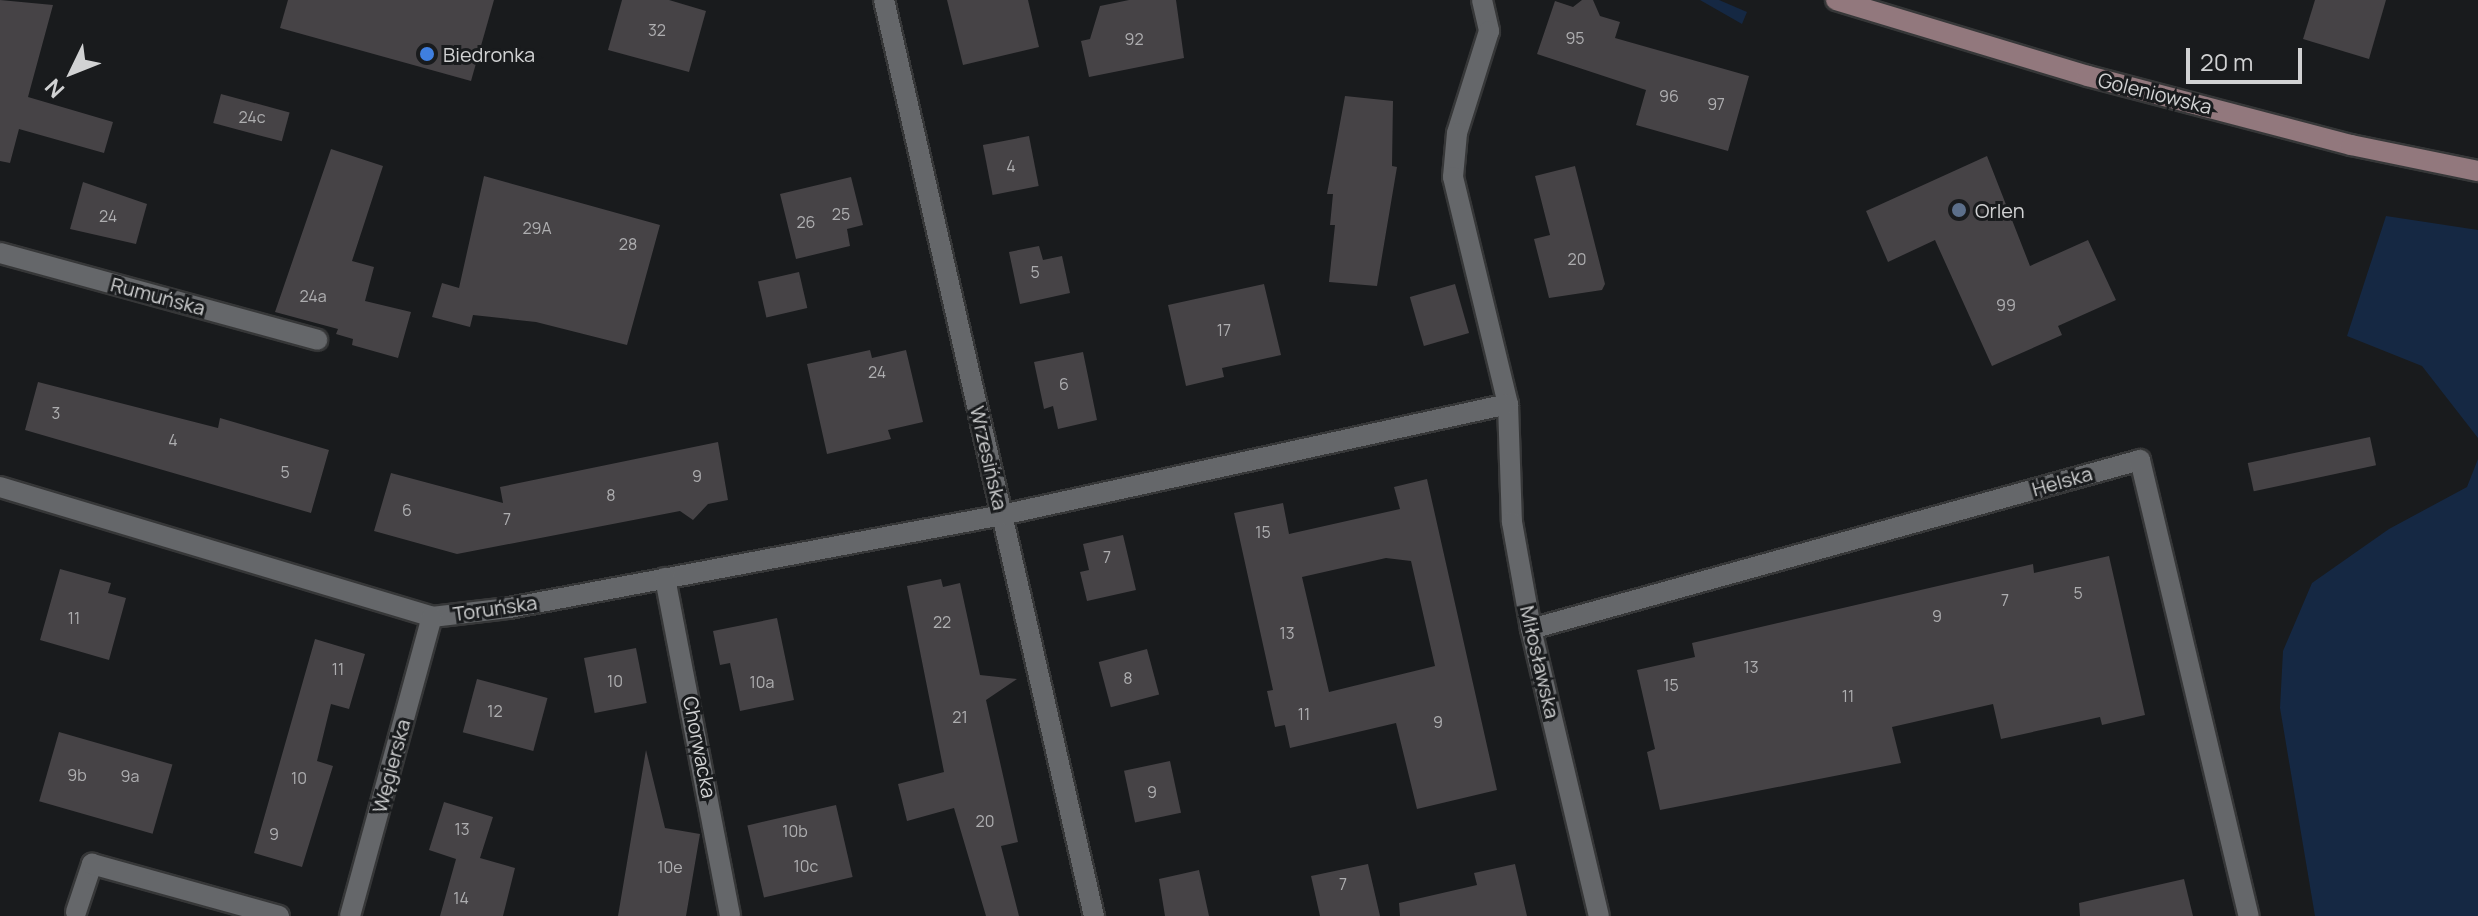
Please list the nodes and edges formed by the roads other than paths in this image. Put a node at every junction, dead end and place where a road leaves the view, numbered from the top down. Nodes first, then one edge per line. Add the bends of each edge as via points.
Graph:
1 (884, 0) edge
2 (1482, 0) edge
3 (1836, 0) edge
4 (2478, 171) edge
5 (0, 253) edge
6 (317, 340) dead end
7 (1508, 404) junction
8 (0, 487) edge
9 (1002, 515) junction
10 (665, 578) junction
11 (432, 617) junction
12 (1531, 629) junction
13 (76, 912) dead end
14 (279, 916) edge
15 (350, 916) edge
16 (730, 916) edge
17 (1094, 916) edge
18 (1599, 916) edge
19 (2249, 916) edge

1 - 9 street, Wrzesińska
2 - 7 street, Miłosławska via 1489,31 1457,133 1453,177
3 - 4 street, Goleniowska via 2088,76 2351,145
5 - 6 street, Rumuńska
7 - 9 street
7 - 12 street, Miłosławska via 1512,522
8 - 11 street, Toruńska
9 - 10 street, Toruńska
9 - 17 street, Wrzesińska
10 - 11 street, Toruńska
10 - 16 street, Chorwacka
11 - 15 street, Węgierska
12 - 18 street, Miłosławska
12 - 19 street, Helska via 2140,460
13 - 14 street via 92,864

